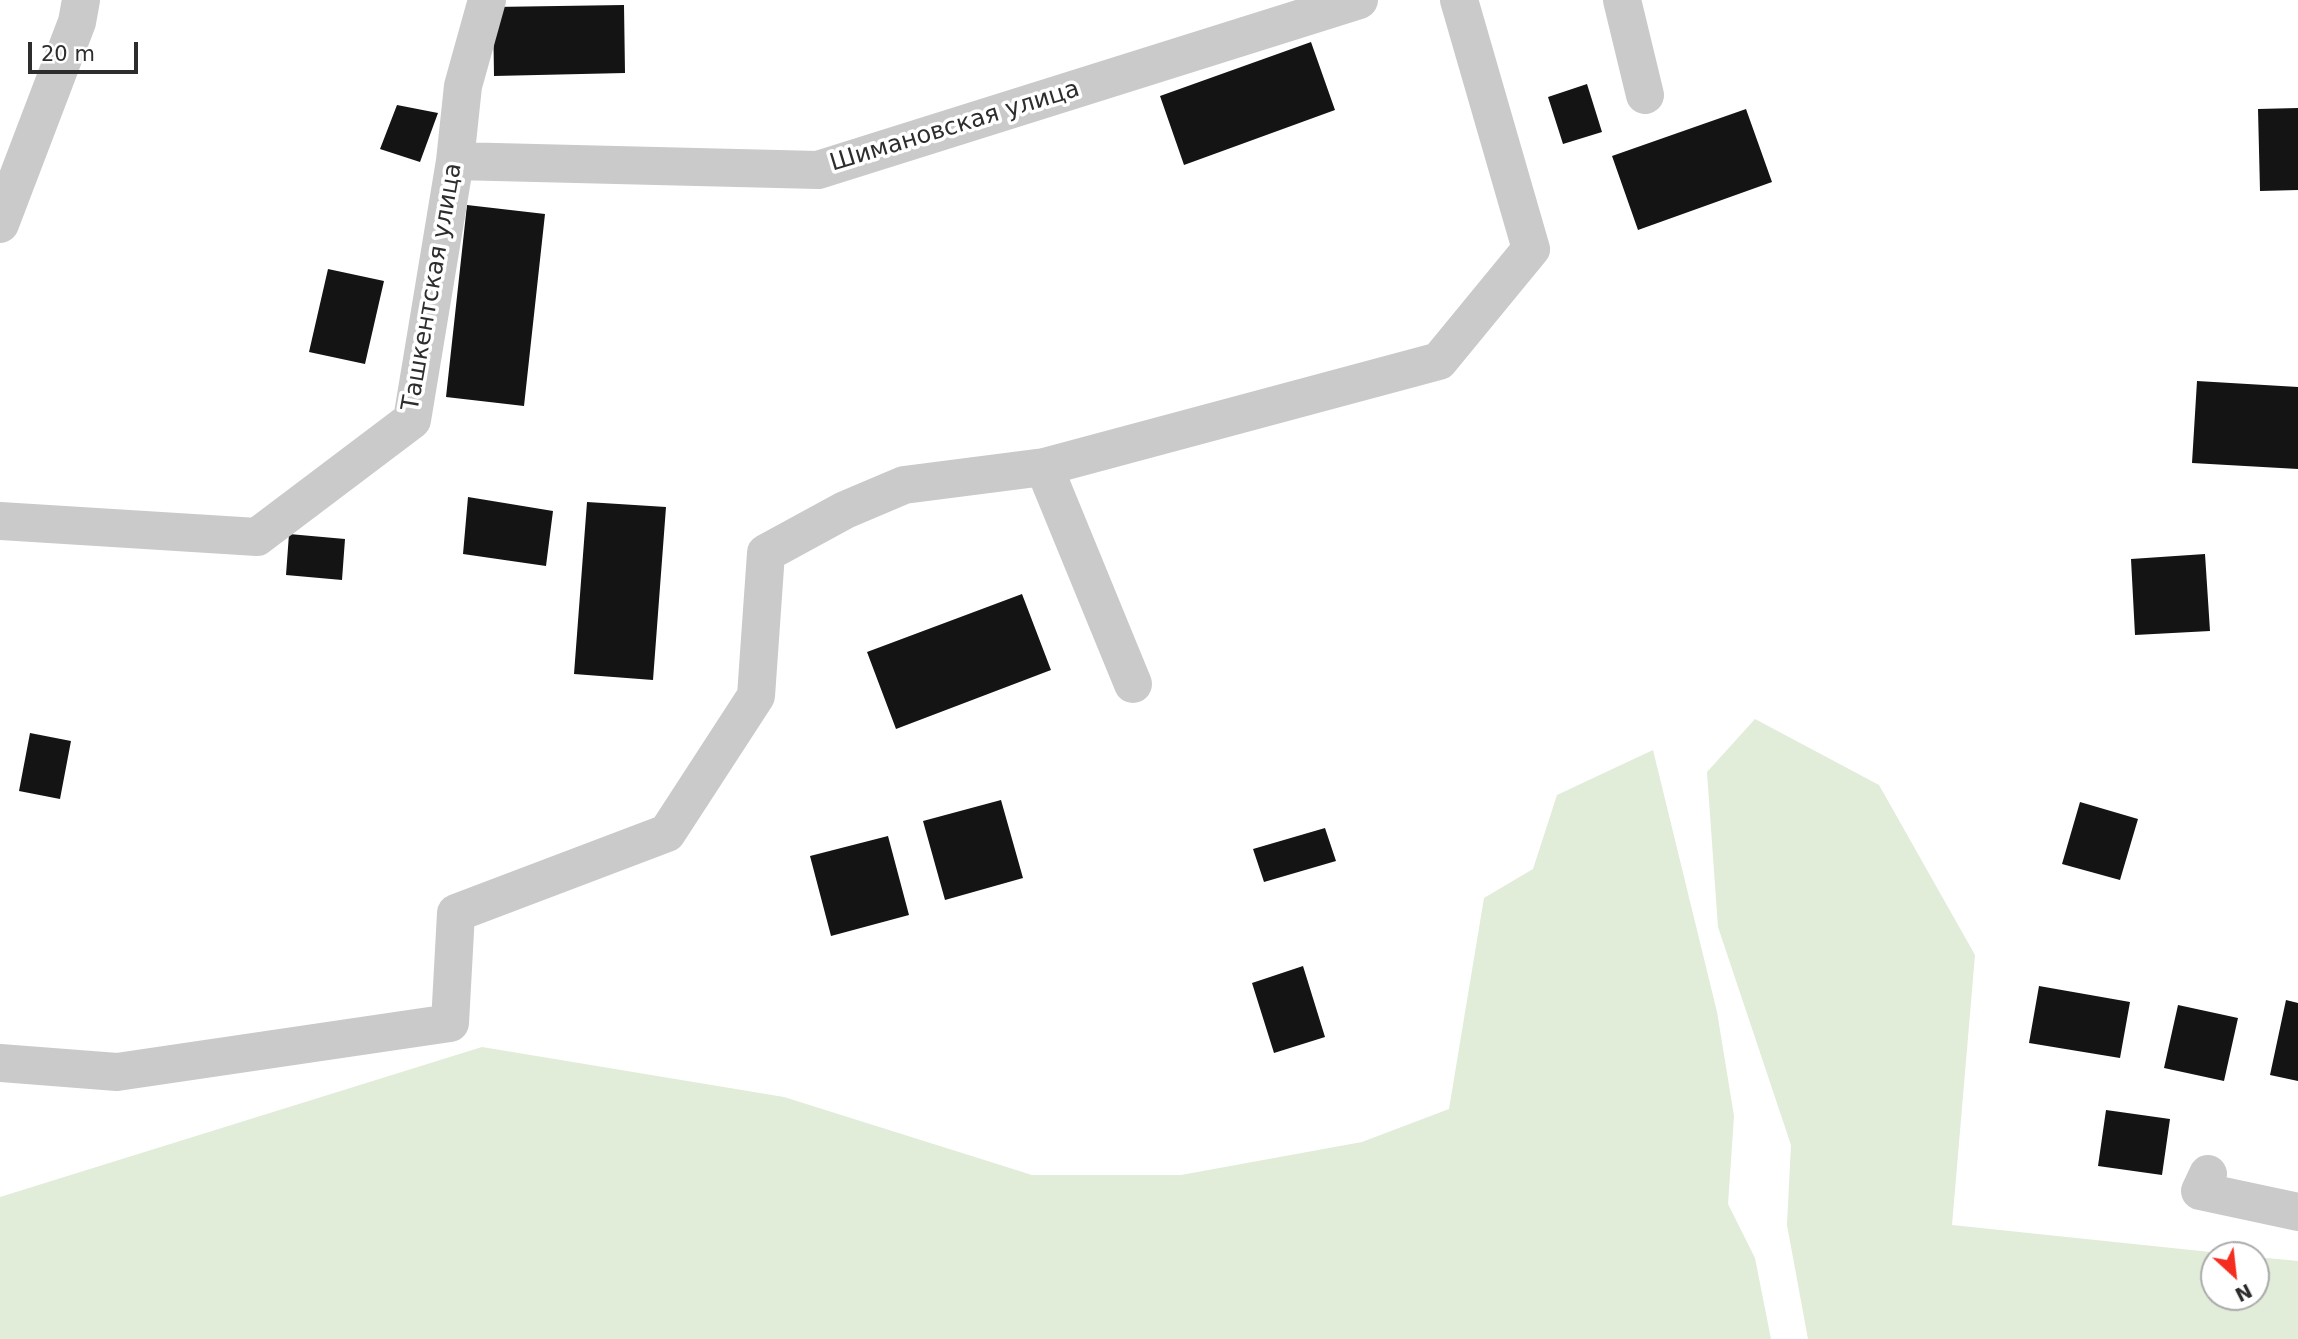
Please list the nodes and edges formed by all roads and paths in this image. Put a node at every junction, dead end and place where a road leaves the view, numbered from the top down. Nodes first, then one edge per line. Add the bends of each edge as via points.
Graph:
1 (81, 0) edge
2 (487, 0) edge
3 (1359, 0) edge
4 (1459, 0) edge
5 (1622, 0) edge
6 (1645, 95) dead end
7 (455, 161) junction
8 (0, 224) edge
9 (1044, 467) junction
10 (0, 521) edge
11 (1133, 684) dead end
12 (0, 1063) edge
13 (2208, 1174) dead end
14 (2298, 1212) edge

1 - 8 street
2 - 7 street, Ташкентская улица via 463,86
3 - 7 street, Шимановская улица via 818,170
4 - 9 street via 1531,249 1439,361
5 - 6 street
7 - 10 street, Ташкентская улица via 412,420 257,537
9 - 11 street
9 - 12 street via 904,485 845,510 766,553 756,696 667,833 456,913 450,1023 117,1072
13 - 14 street via 2200,1191

